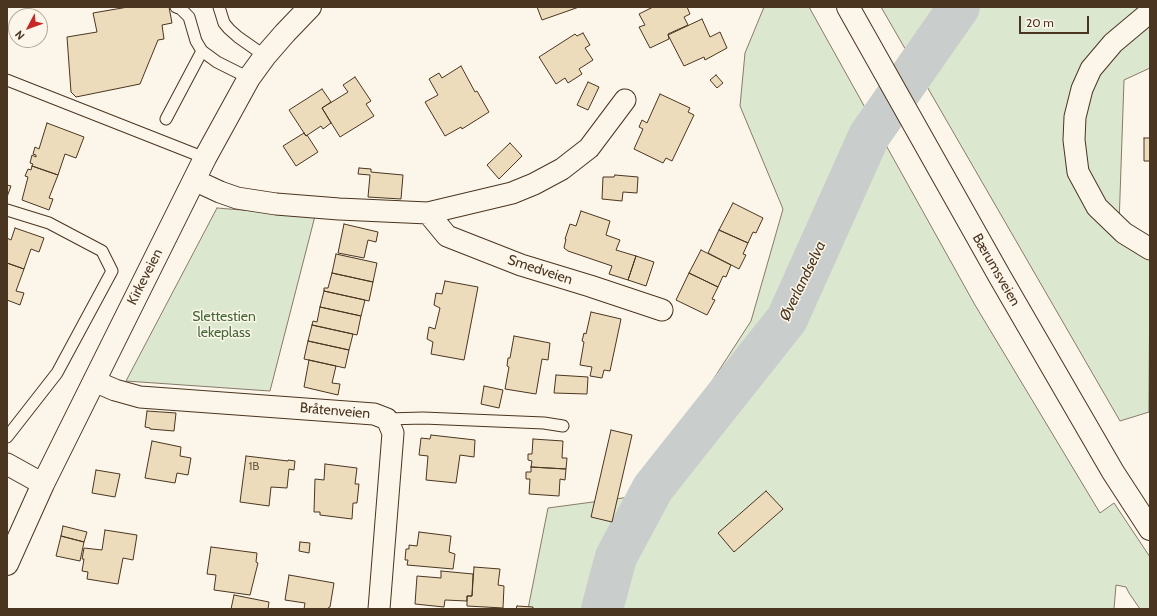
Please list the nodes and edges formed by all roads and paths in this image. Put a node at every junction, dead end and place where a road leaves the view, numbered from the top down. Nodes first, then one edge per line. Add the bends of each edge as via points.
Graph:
1 (176, 7) edge
2 (219, 7) edge
3 (310, 7) edge
4 (848, 7) edge
5 (189, 12) edge
6 (1150, 15) edge
7 (202, 51) junction
8 (265, 56) junction
9 (250, 78) junction
10 (7, 80) edge
11 (625, 100) dead end
12 (166, 119) dead end
13 (205, 158) junction
14 (194, 180) junction
15 (8, 210) edge
16 (428, 213) junction
17 (1150, 249) edge
18 (662, 310) dead end
19 (94, 381) junction
20 (387, 419) junction
21 (563, 426) dead end
22 (7, 438) edge
23 (7, 464) edge
24 (43, 484) junction
25 (1150, 529) edge
26 (7, 564) edge
27 (379, 609) edge

1 - 5 lane
2 - 8 lane via 224,23 229,29
3 - 8 main road, Kirkeveien
4 - 25 main road, Bærumsveien via 1004,284 1113,472
5 - 7 lane via 196,41
6 - 17 street via 1144,17 1113,43 1091,69 1082,89 1075,117 1074,140 1078,172 1097,207 1124,234
7 - 9 lane via 217,62
7 - 12 lane
8 - 9 main road, Kirkeveien
9 - 13 main road, Kirkeveien
10 - 13 lane
11 - 16 street via 589,148 562,169 512,193
13 - 14 main road, Kirkeveien
14 - 16 street via 237,198 276,204
14 - 19 main road, Kirkeveien
15 - 22 lane via 49,224 102,251 112,271 56,373
16 - 18 street, Smedveien via 447,236 521,265
19 - 20 street, Bråtenveien via 140,397 374,414
19 - 24 main road, Kirkeveien
20 - 21 lane via 544,422
20 - 27 street, Bråtenveien via 393,433
23 - 24 street
24 - 26 main road, Kirkeveien

